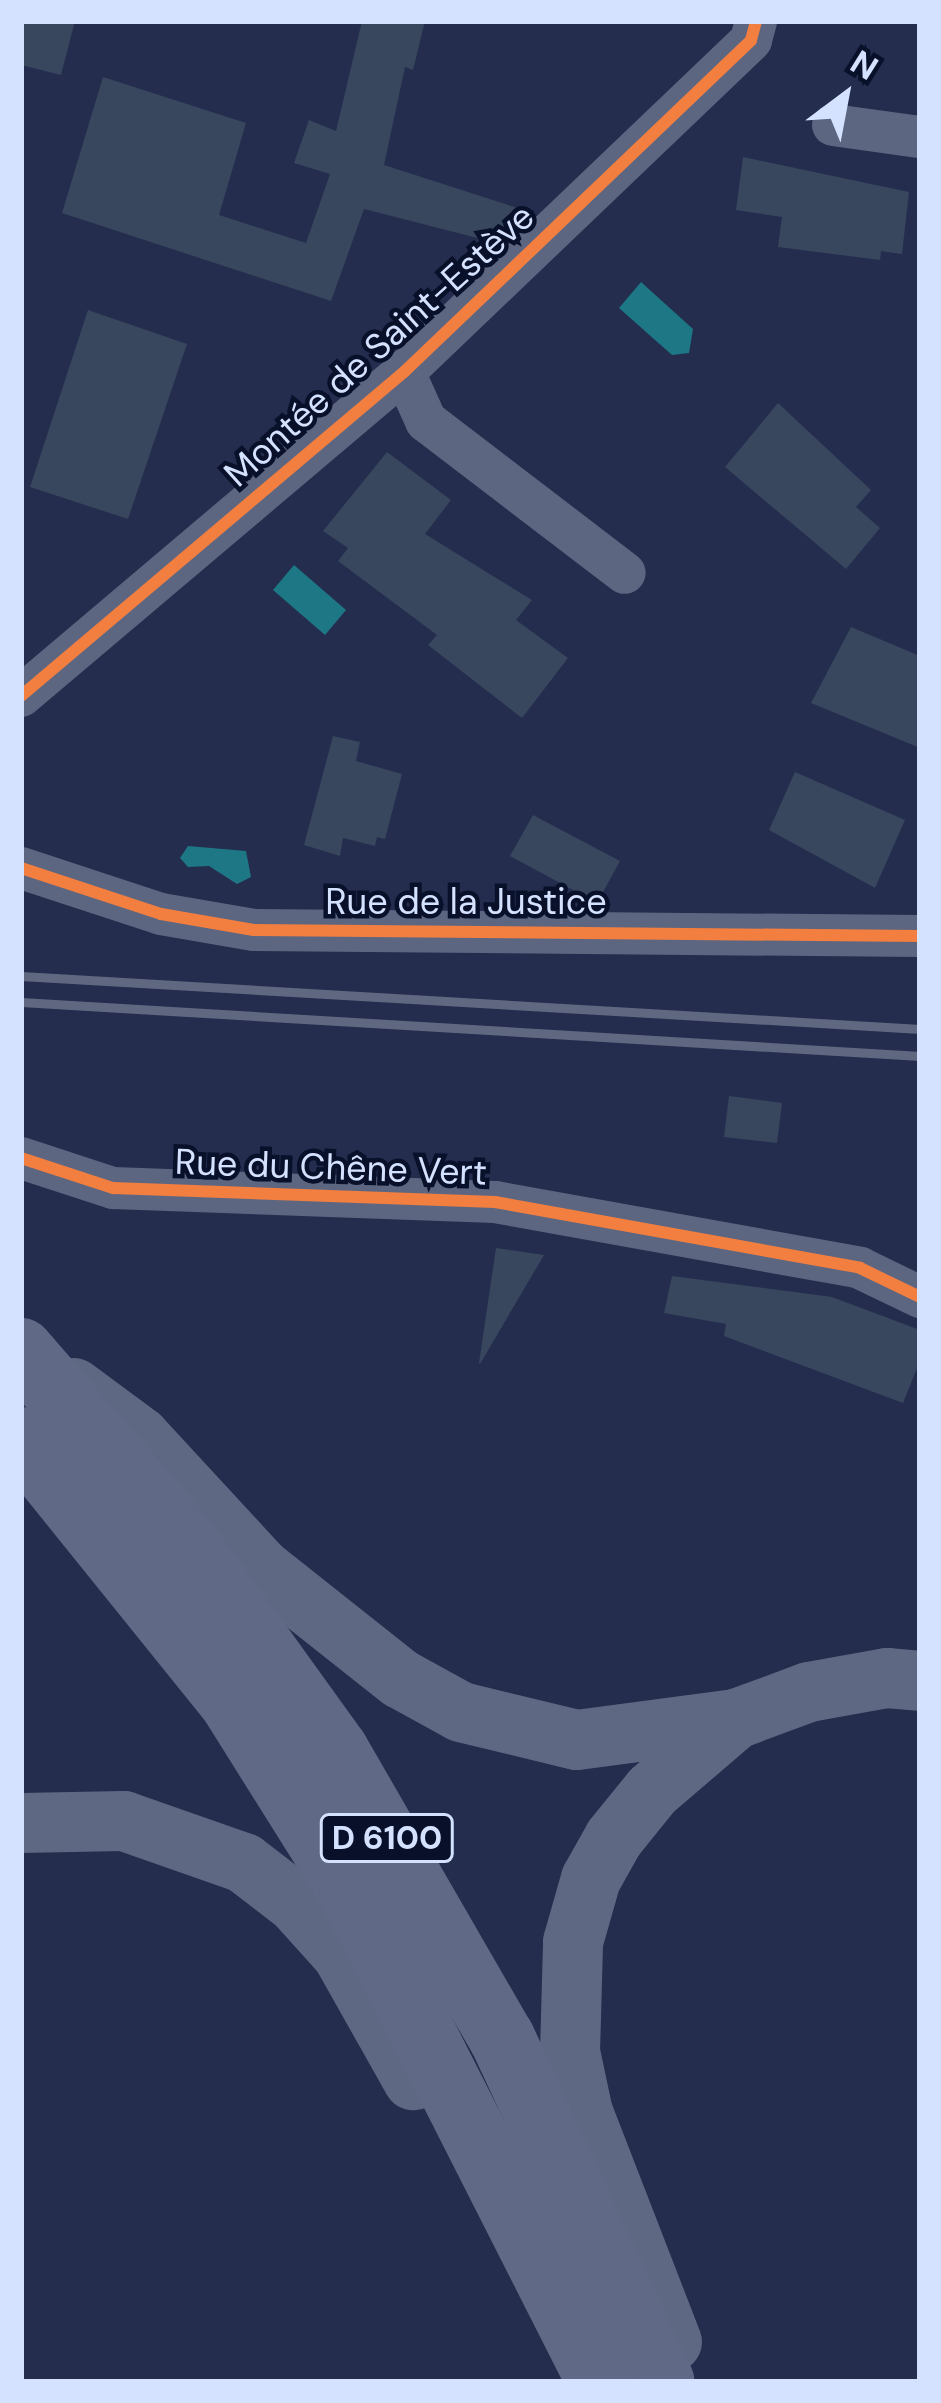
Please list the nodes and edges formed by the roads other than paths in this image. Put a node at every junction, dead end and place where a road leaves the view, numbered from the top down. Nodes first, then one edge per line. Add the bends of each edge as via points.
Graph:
1 (755, 21) edge
2 (833, 124) dead end
3 (920, 137) edge
4 (404, 372) junction
5 (625, 573) dead end
6 (21, 696) edge
7 (21, 868) edge
8 (920, 936) edge
9 (21, 1158) edge
10 (920, 1297) edge
11 (21, 1350) edge
12 (21, 1440) edge
13 (920, 1681) edge
14 (736, 1718) junction
15 (21, 1823) edge
16 (575, 2382) edge
17 (600, 2382) edge
18 (662, 2382) edge
19 (687, 2382) edge

1 - 4 street, Montée de Saint-Estève via 751,40
2 - 3 street
4 - 5 street via 426,422
4 - 6 street, Montée de Saint-Estève
7 - 8 street, Rue de la Justice via 161,914 254,930
9 - 10 street, Rue du Chêne Vert via 113,1188 495,1202 860,1268
11 - 14 main road via 140,1437 262,1569 401,1679 460,1712 578,1739
11 - 18 main road, D 6100 via 181,1536 336,1751 502,2038
12 - 17 main road, D 6100 via 231,1700 352,1893
13 - 14 main road via 809,1692
14 - 19 main road via 652,1791 614,1838 591,1879 568,1997 583,2113
15 - 16 main road via 124,1821 184,1836 244,1863 296,1903 342,1954

